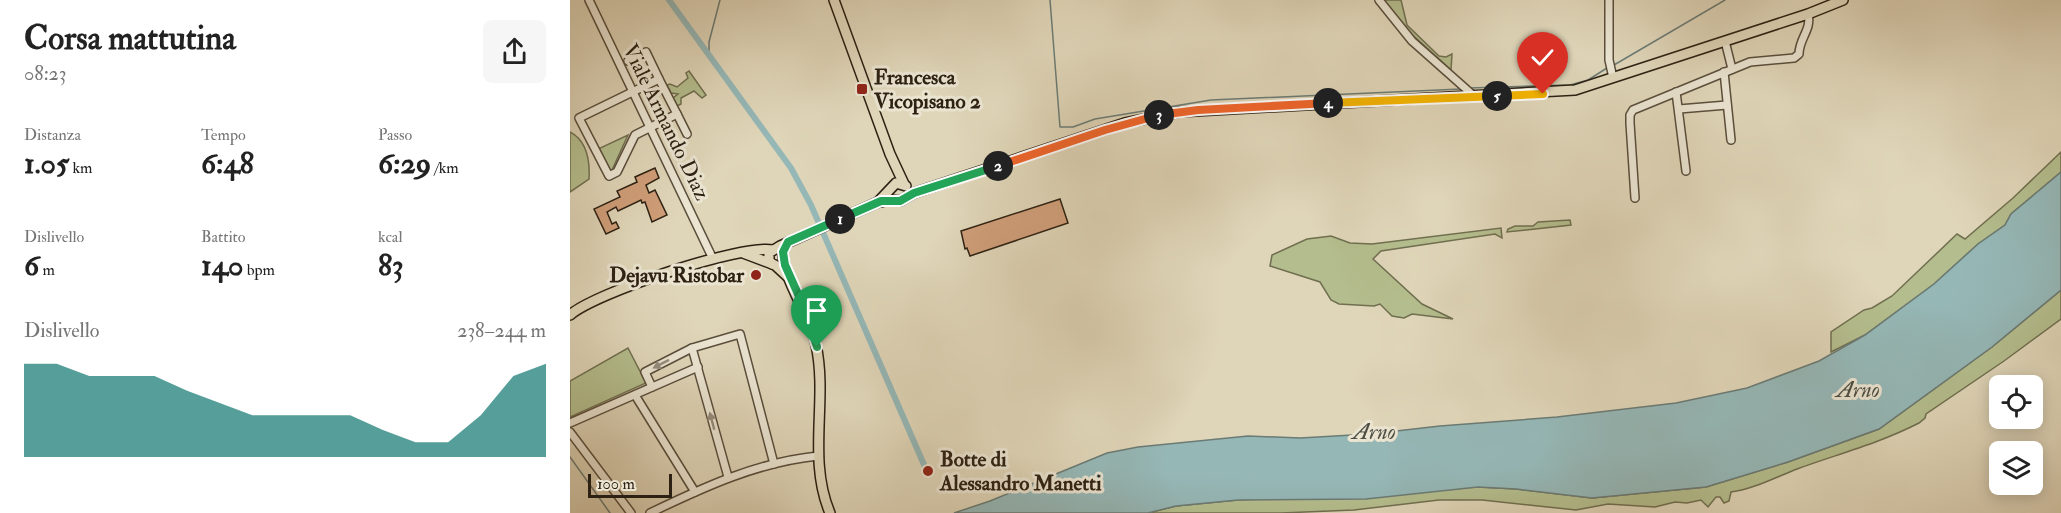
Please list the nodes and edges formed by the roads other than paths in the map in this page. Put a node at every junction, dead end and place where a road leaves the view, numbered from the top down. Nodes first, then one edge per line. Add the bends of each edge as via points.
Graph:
1 (589, 0) edge
2 (834, 0) edge
3 (1379, 0) edge
4 (1609, 0) edge
5 (1843, 0) edge
6 (1808, 14) junction
7 (1725, 41) junction
8 (628, 61) dead end
9 (1732, 69) junction
10 (1724, 72) junction
11 (1613, 78) junction
12 (659, 79) junction
13 (1468, 91) junction
14 (633, 92) junction
15 (1676, 92) junction
16 (1727, 105) junction
17 (1679, 109) junction
18 (677, 114) junction
19 (650, 127) junction
20 (687, 134) dead end
21 (1731, 140) dead end
22 (890, 154) junction
23 (1686, 171) dead end
24 (905, 186) junction
25 (891, 187) junction
26 (925, 190) junction
27 (906, 198) junction
28 (1635, 198) dead end
29 (895, 200) junction
30 (876, 203) junction
31 (742, 252) junction
32 (779, 252) junction
33 (713, 259) junction
34 (773, 265) junction
35 (791, 281) junction
36 (570, 315) edge
37 (692, 348) junction
38 (698, 367) junction
39 (652, 387) junction
40 (634, 395) junction
41 (570, 423) edge
42 (570, 432) edge
43 (818, 456) junction
44 (774, 464) junction
45 (728, 477) junction
46 (695, 492) junction
47 (661, 511) edge
48 (631, 513) edge
49 (650, 513) edge
50 (830, 513) edge

1 - 14 street, Viale Armando Diaz
2 - 22 main road
3 - 13 street via 1412,41
4 - 11 street
5 - 6 main road
6 - 7 main road
6 - 9 street via 1809,28 1794,58 1750,62
7 - 9 street
7 - 11 main road
8 - 12 street via 646,52
9 - 10 street
10 - 15 street
10 - 16 street
11 - 13 main road via 1575,90
12 - 14 street
12 - 18 street
13 - 26 main road via 1169,113 1105,130
14 - 19 street, Viale Armando Diaz
14 - 19 street via 579,118 606,173 611,176 617,172 635,135
15 - 17 street
15 - 28 street via 1637,107 1630,115
16 - 17 street
16 - 21 street
17 - 23 street
18 - 19 street
18 - 20 street
19 - 33 street, Viale Armando Diaz
22 - 24 main road
22 - 25 main road
24 - 25 main road via 898,183
24 - 26 main road
24 - 27 main road
25 - 29 main road via 890,195
25 - 30 main road
26 - 27 main road
27 - 29 main road
29 - 30 main road
30 - 32 main road via 791,241
31 - 32 main road
31 - 33 main road
31 - 34 main road
32 - 34 main road via 781,264
32 - 34 main road via 768,258
32 - 35 main road
33 - 36 main road via 597,298
34 - 35 main road
35 - 43 main road via 806,312 817,350
37 - 38 street
37 -> 39 street via 645,372
37 - 44 street via 740,334
38 - 39 street
45 -> 38 street
39 - 40 street
40 - 41 street
40 - 46 street
42 - 48 street
43 - 44 street
43 - 50 main road via 820,482
44 - 45 street
45 - 46 street
46 - 47 street
47 - 49 street

